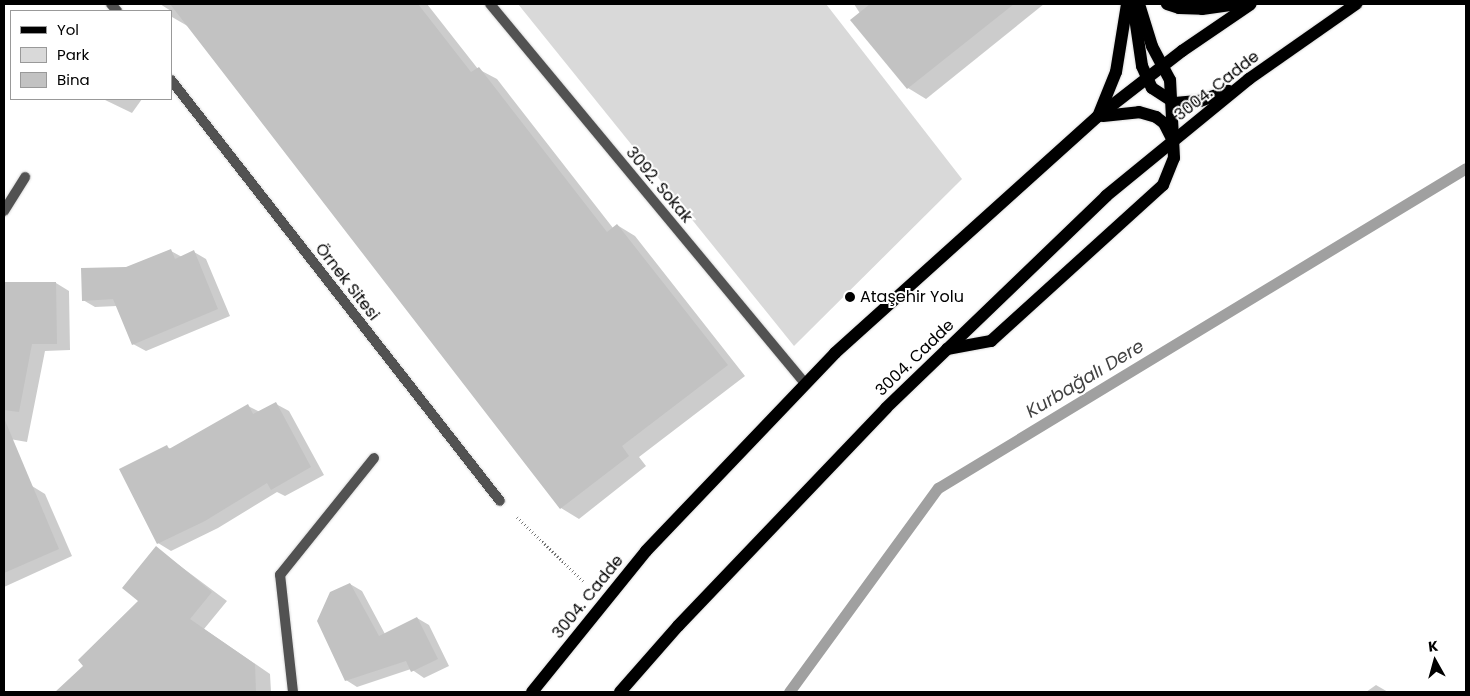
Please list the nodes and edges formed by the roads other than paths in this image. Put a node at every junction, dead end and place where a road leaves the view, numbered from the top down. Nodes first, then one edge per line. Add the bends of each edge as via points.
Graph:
1 (490, 4) edge
2 (1126, 4) edge
3 (1132, 4) edge
4 (1139, 4) edge
5 (1166, 4) edge
6 (1236, 4) edge
7 (1251, 4) edge
8 (1356, 4) edge
9 (1162, 66) junction
10 (1147, 78) junction
11 (1250, 79) junction
12 (172, 81) edge
13 (1171, 100) junction
14 (1097, 117) junction
15 (1174, 141) junction
16 (25, 177) dead end
17 (4, 211) edge
18 (947, 349) junction
19 (806, 384) junction
20 (374, 458) dead end
21 (500, 502) road end
22 (293, 692) edge
23 (532, 692) edge
24 (620, 692) edge

1 - 19 street, 3092. Sokak
2 - 14 main road via 1116,72
3 - 10 main road via 1136,40
4 - 9 main road
5 - 6 main road via 1179,8 1202,8
7 - 9 main road, 3004. Cadde
8 - 11 main road, 3004. Cadde
9 - 10 main road, 3004. Cadde
9 - 13 main road via 1170,80
10 - 13 main road via 1152,88
10 - 14 main road, 3004. Cadde
11 - 13 main road via 1200,102
11 - 15 main road, 3004. Cadde
12 - 21 street, Örnek Sitesi
13 - 15 main road
14 - 15 main road via 1139,112 1156,117
14 - 19 main road, 3004. Cadde
15 - 18 main road, 3004. Cadde via 1106,196
15 - 18 main road via 1174,158 1163,185 991,341
16 - 17 street
18 - 24 main road, 3004. Cadde via 678,626
19 - 23 main road, 3004. Cadde via 646,551
20 - 22 street via 280,575

